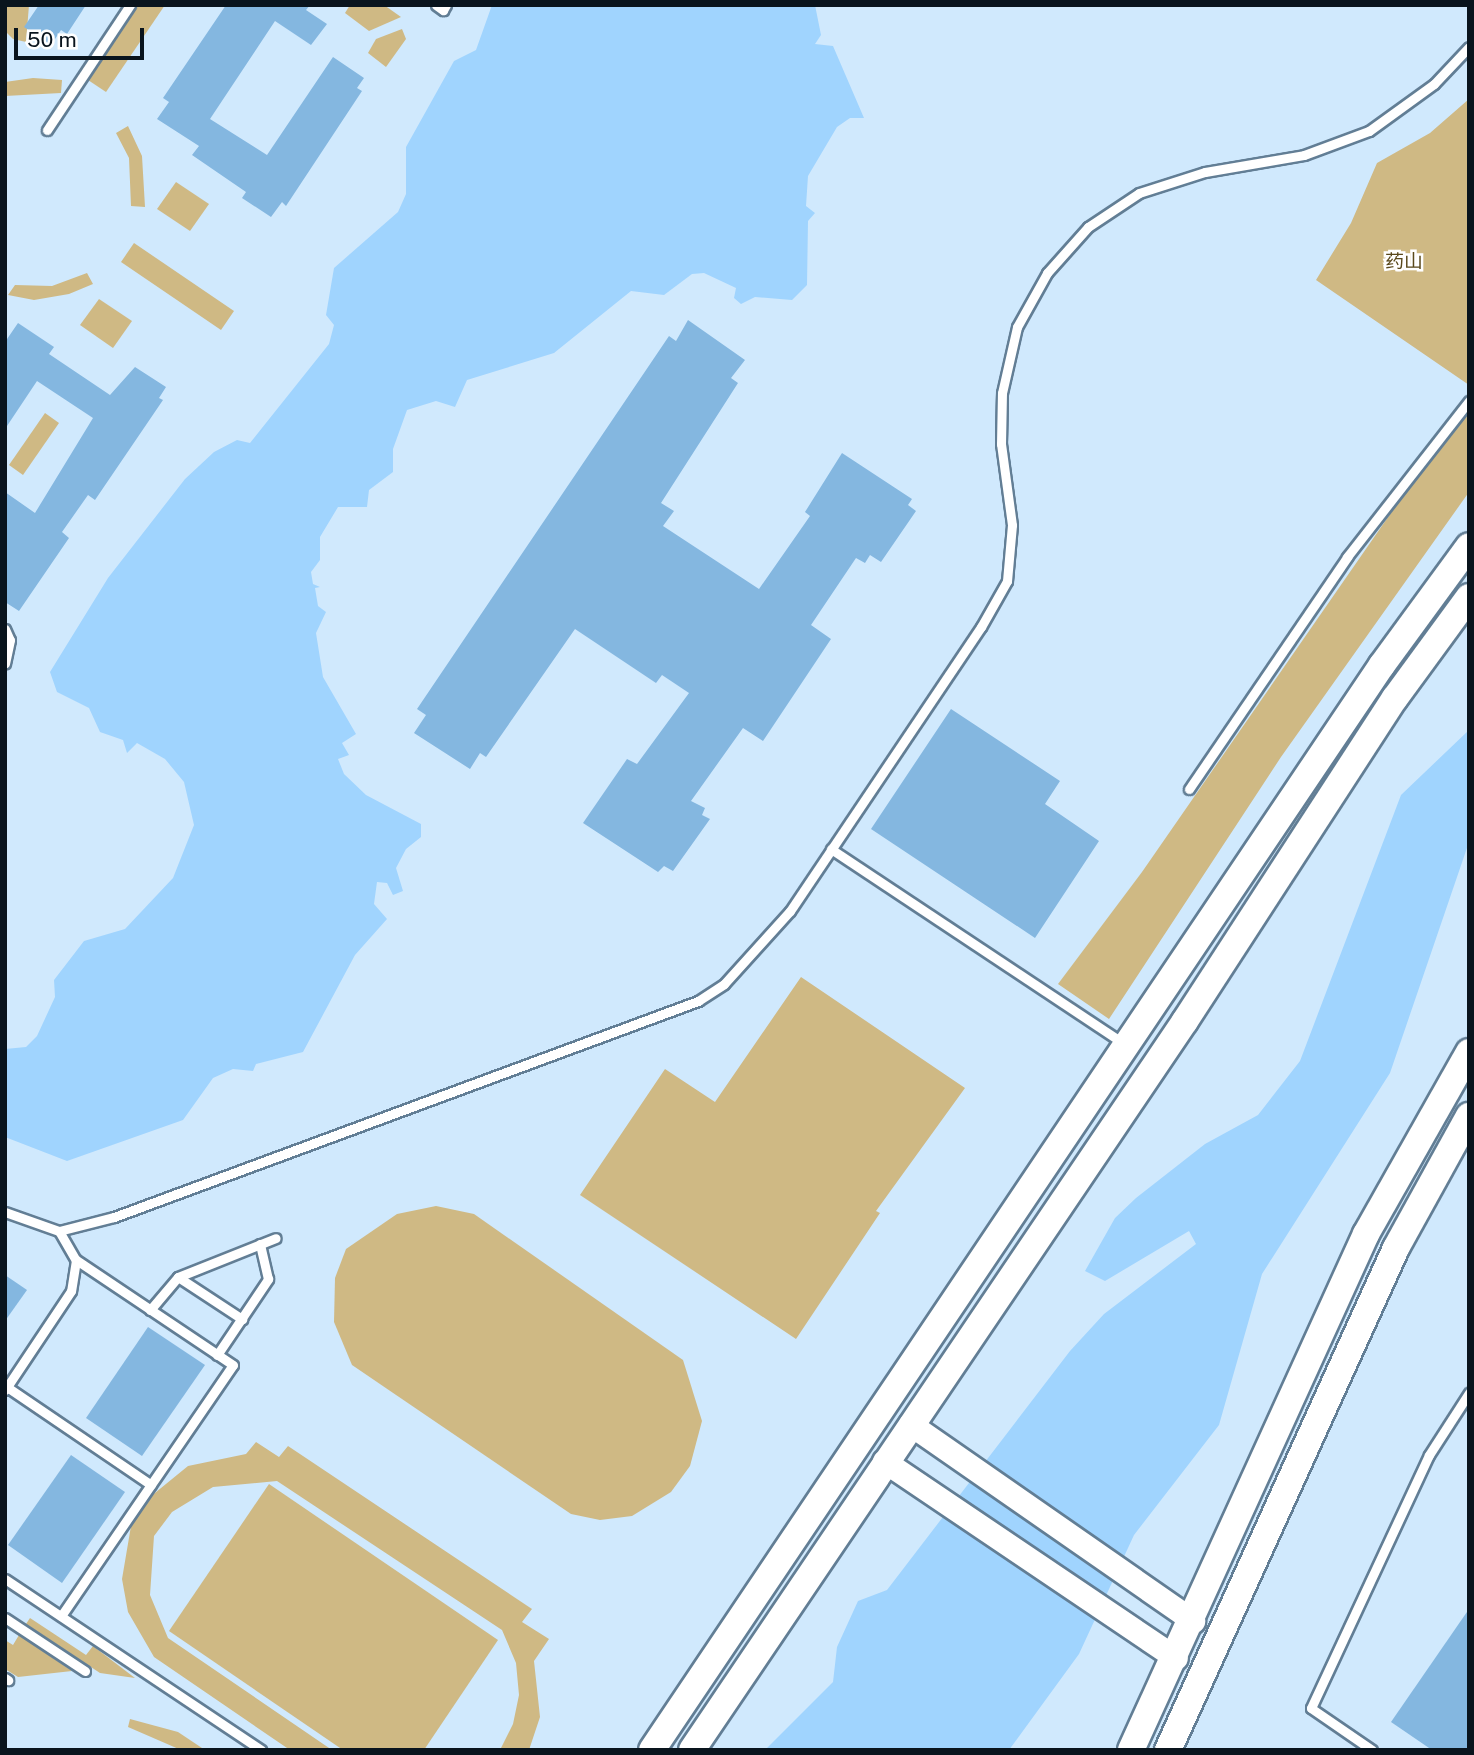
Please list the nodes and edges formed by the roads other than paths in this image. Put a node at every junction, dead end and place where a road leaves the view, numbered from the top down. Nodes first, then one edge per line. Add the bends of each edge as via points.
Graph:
1 (130, 5) edge
2 (436, 5) edge
3 (446, 5) edge
4 (1469, 47) edge
5 (47, 130) dead end
6 (1469, 401) edge
7 (1469, 546) edge
8 (1469, 597) edge
9 (5, 629) edge
10 (5, 663) edge
11 (1395, 698) junction
12 (1189, 789) dead end
13 (831, 849) junction
14 (1225, 903) junction
15 (1128, 1046) junction
16 (1469, 1052) edge
17 (1469, 1116) edge
18 (5, 1212) edge
19 (60, 1231) junction
20 (276, 1238) dead end
21 (260, 1244) junction
22 (76, 1259) junction
23 (178, 1277) junction
24 (150, 1310) junction
25 (242, 1319) junction
26 (217, 1354) junction
27 (6, 1389) edge
28 (1469, 1393) edge
29 (910, 1424) junction
30 (884, 1461) junction
31 (151, 1485) junction
32 (5, 1579) edge
33 (61, 1616) junction
34 (5, 1618) edge
35 (1193, 1620) junction
36 (1176, 1658) junction
37 (85, 1671) dead end
38 (261, 1750) edge
39 (652, 1750) edge
40 (692, 1750) edge
41 (1131, 1750) edge
42 (1168, 1750) edge
43 (1372, 1750) edge

1 - 5 lane
2 - 3 lane via 443,10
4 - 13 lane via 1434,85 1369,131 1304,155 1205,172 1139,193 1088,227 1046,273 1017,327 1002,393 1000,444 1012,525 1007,580 981,627
6 - 12 lane via 1347,556
7 - 14 main road via 1382,665
8 - 11 main road
9 - 10 lane via 10,640
11 - 14 main road
11 - 29 main road via 1185,1021
13 - 15 lane
13 - 19 lane via 771,937 724,984 698,1001 114,1217
14 - 15 main road
15 - 39 main road
16 - 35 main road via 1366,1234
17 - 42 main road via 1396,1248
18 - 19 lane
19 - 22 lane
20 - 21 lane
21 - 23 lane
21 - 25 lane via 268,1279
22 - 24 lane
22 - 27 lane via 71,1291
23 - 24 lane
23 - 25 lane
24 - 26 lane
25 - 26 lane
26 - 31 lane via 233,1365
27 - 31 lane
28 - 43 lane via 1429,1455 1311,1708
29 - 30 main road
29 - 35 main road
30 - 36 main road
30 - 40 main road
31 - 33 lane
32 - 33 lane
33 - 38 lane
34 - 37 lane
35 - 36 main road
36 - 41 main road

